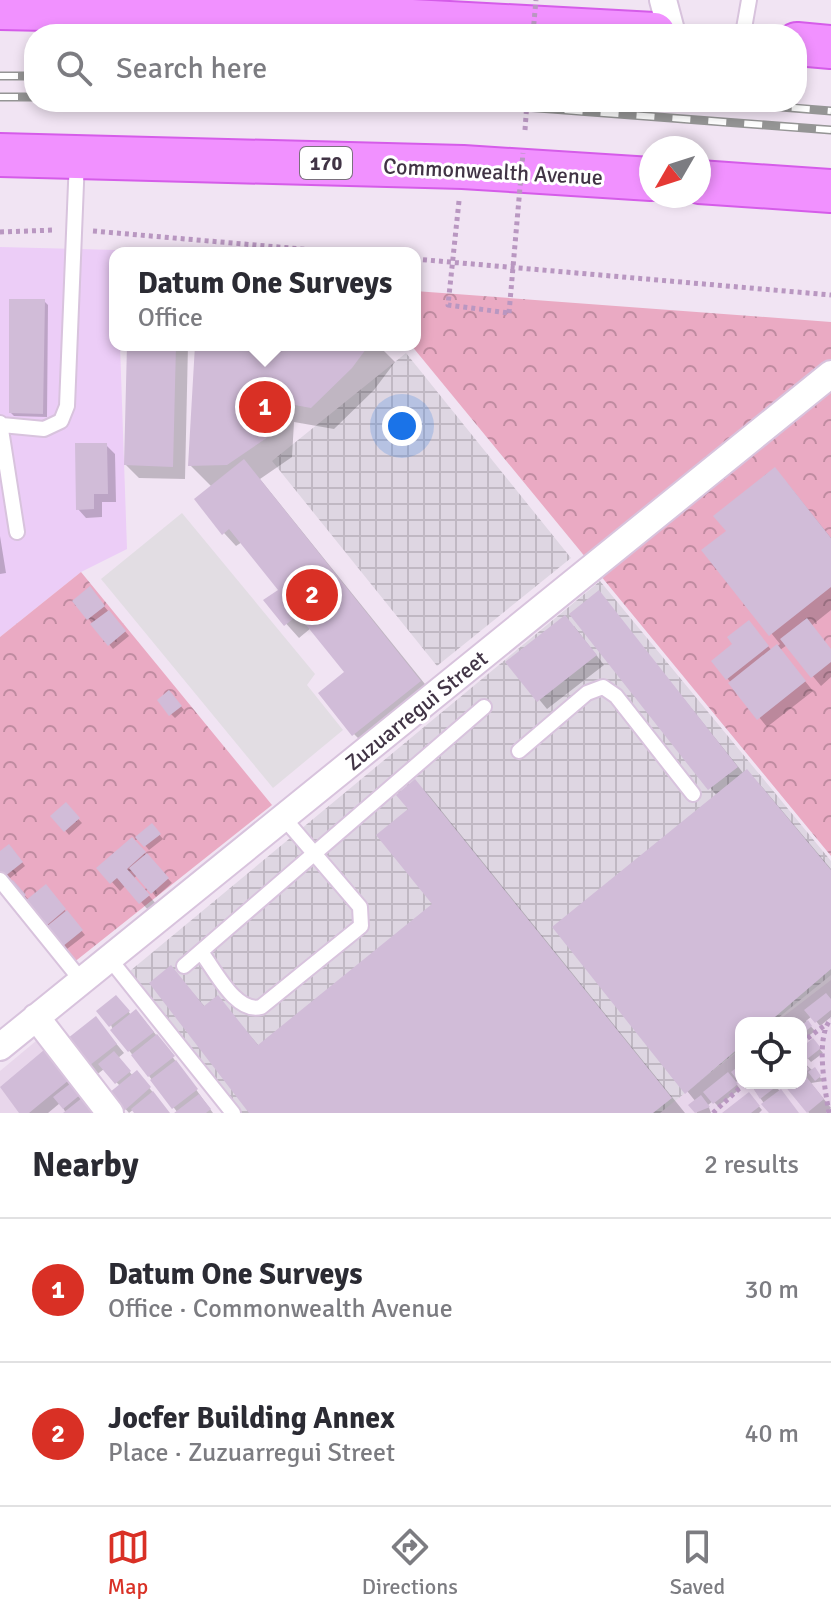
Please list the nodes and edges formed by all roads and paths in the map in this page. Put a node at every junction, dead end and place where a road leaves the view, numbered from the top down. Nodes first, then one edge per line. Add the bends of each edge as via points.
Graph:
1 (536, 0) edge
2 (663, 0) edge
3 (749, 0) edge
4 (86, 5) edge
5 (0, 8) edge
6 (466, 24) edge
7 (534, 24) edge
8 (669, 24) edge
9 (745, 24) edge
10 (807, 45) edge
11 (831, 47) edge
12 (526, 112) edge
13 (525, 130) dead end
14 (523, 153) dead end
15 (0, 155) edge
16 (77, 156) junction
17 (463, 167) junction
18 (639, 178) edge
19 (711, 183) edge
20 (831, 191) edge
21 (71, 229) junction
22 (0, 232) edge
23 (279, 247) edge
24 (421, 259) edge
25 (453, 262) junction
26 (831, 295) edge
27 (831, 374) edge
28 (1, 424) edge
29 (17, 532) dead end
30 (484, 707) dead end
31 (519, 751) dead end
32 (693, 794) dead end
33 (283, 817) junction
34 (313, 855) junction
35 (0, 880) edge
36 (201, 952) junction
37 (109, 958) junction
38 (184, 966) dead end
39 (81, 980) junction
40 (36, 1017) junction
41 (831, 1019) edge
42 (825, 1026) junction
43 (807, 1039) edge
44 (0, 1047) edge
45 (739, 1089) edge
46 (714, 1112) edge
47 (110, 1113) edge
48 (233, 1113) edge
49 (829, 1113) edge

1 - 7 path, bridge
2 - 8 street
3 - 9 lane
4 - 5 main road
4 - 6 main road
10 - 11 main road
12 - 13 path, bridge
14 - 25 path, bridge via 509,313 448,305
15 - 16 main road, Commonwealth Avenue / 170
16 - 17 main road, Commonwealth Avenue / 170
16 - 21 lane
17 - 18 main road, Commonwealth Avenue / 170
17 - 25 path
19 - 20 main road
21 - 22 path
21 - 23 path
21 - 28 lane via 67,406 61,421 44,429
24 - 25 path
25 - 26 path
27 - 33 street, Zuzuarregui Street
28 - 29 lane
30 - 34 lane
31 - 32 lane via 587,693 603,687 616,696
33 - 34 lane
33 - 37 street, Zuzuarregui Street
34 - 36 lane
34 - 36 lane via 360,907 361,926 252,1010 241,1005
35 - 39 lane
36 - 38 lane
37 - 39 street, Zuzuarregui Street
37 - 48 lane
39 - 40 street, Zuzuarregui Street
40 - 44 street, Zuzuarregui Street
40 - 47 street
41 - 42 path
42 - 43 path
42 - 49 path via 822,1070
45 - 46 path

